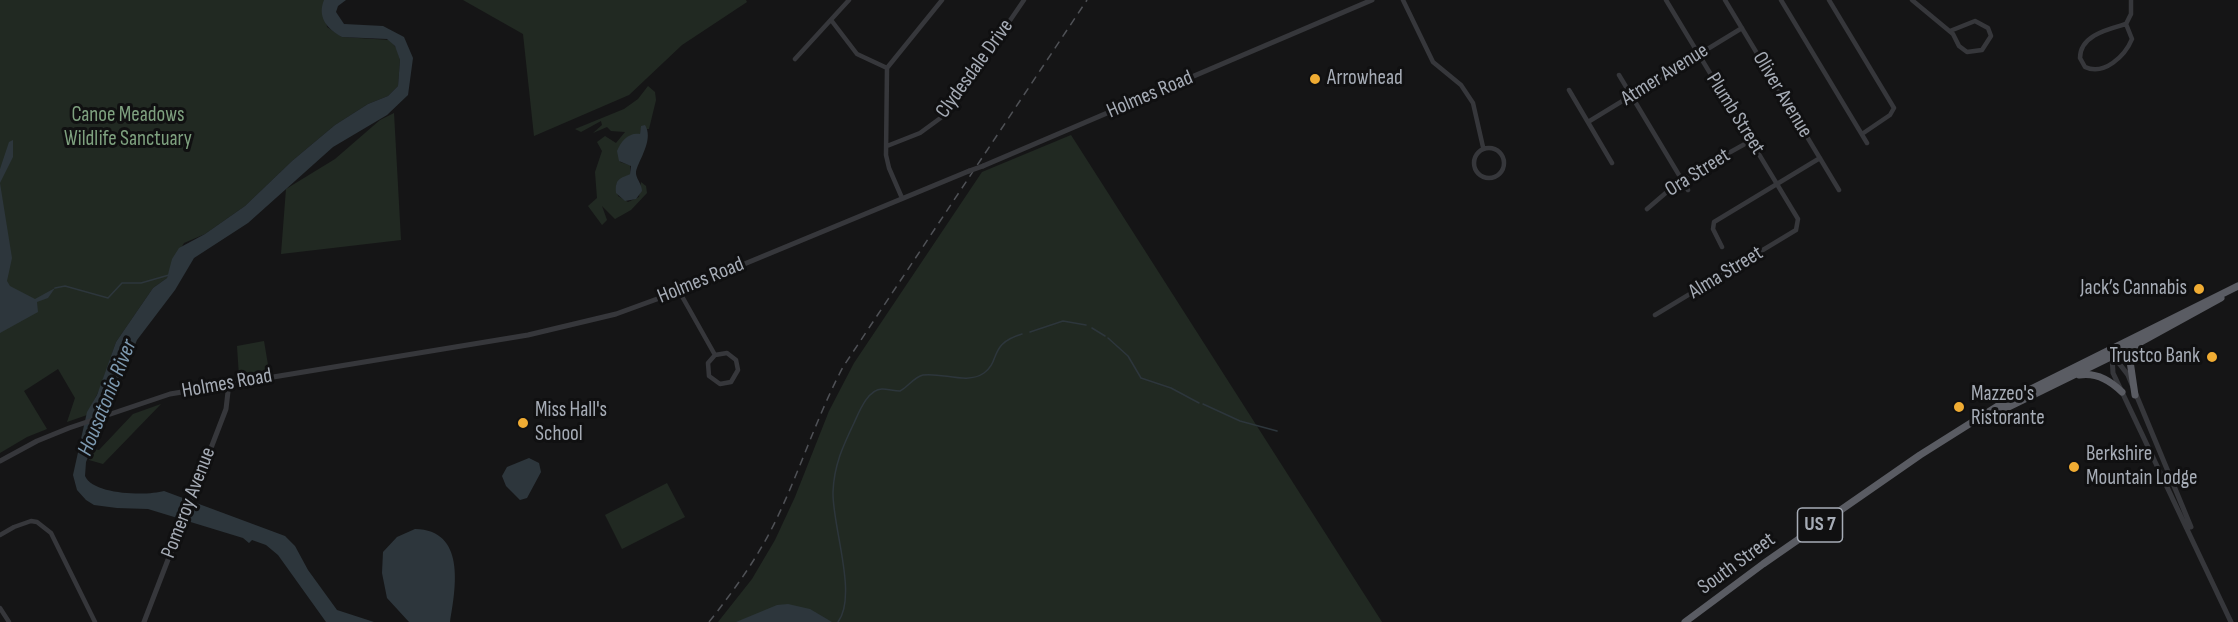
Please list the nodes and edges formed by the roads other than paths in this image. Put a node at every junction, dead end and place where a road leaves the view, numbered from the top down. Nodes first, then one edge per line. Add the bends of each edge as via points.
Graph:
1 (849, 0) edge
2 (942, 0) edge
3 (1024, 0) edge
4 (1372, 0) edge
5 (1403, 0) edge
6 (1666, 0) edge
7 (1725, 0) edge
8 (1781, 0) edge
9 (1829, 0) edge
10 (1912, 0) edge
11 (2131, 0) edge
12 (831, 20) junction
13 (2126, 24) junction
14 (1742, 28) junction
15 (1950, 31) junction
16 (1699, 54) junction
17 (795, 59) dead end
18 (887, 68) junction
19 (1620, 75) dead end
20 (1569, 90) dead end
21 (1632, 96) junction
22 (1588, 122) junction
23 (1862, 134) junction
24 (1752, 140) junction
25 (1867, 143) dead end
26 (887, 146) junction
27 (1483, 147) junction
28 (1820, 158) junction
29 (1612, 163) dead end
30 (1682, 179) junction
31 (1778, 183) junction
32 (1688, 190) dead end
33 (1839, 190) dead end
34 (902, 198) junction
35 (1647, 209) dead end
36 (1796, 230) joint
37 (1722, 247) dead end
38 (2238, 287) edge
39 (679, 291) junction
40 (1655, 315) dead end
41 (2141, 342) junction
42 (2111, 352) junction
43 (716, 355) junction
44 (2068, 378) junction
45 (229, 383) junction
46 (2122, 392) junction
47 (2135, 394) junction
48 (1958, 431) junction
49 (0, 462) edge
50 (0, 535) edge
51 (2197, 546) junction
52 (1, 610) edge
53 (9, 622) edge
54 (95, 622) edge
55 (144, 622) edge
56 (1685, 622) edge
57 (2231, 622) edge

1 - 12 street
2 - 18 street
3 - 26 street, Clydesdale Drive via 944,117 920,133
4 - 34 street, Holmes Road, bridge
5 - 27 street via 1433,62 1461,85 1473,103
6 - 16 street, Plumb Street
7 - 14 street, Oliver Avenue
8 - 23 street
9 - 23 street via 1893,104 1890,115
10 - 15 street
11 - 13 street
12 - 17 street
12 - 18 street via 857,54
13 - 13 street via 2086,41 2080,52 2085,67 2103,68 2121,56 2132,39
14 - 16 street, Atmer Avenue
14 - 28 street, Oliver Avenue
15 - 15 street via 1967,52 1982,50 1990,36 1988,28 1975,21
16 - 21 street, Atmer Avenue
16 - 24 street, Plumb Street
18 - 26 street
19 - 21 street
20 - 22 street
21 - 22 street, Atmer Avenue
21 - 30 street
22 - 29 street
23 - 25 street
24 - 30 street, Ora Street
24 - 31 street, Plumb Street
26 - 34 street via 889,168
27 - 27 street via 1474,160 1475,166 1481,175 1494,176 1503,167 1503,158 1497,151
28 - 31 street
28 - 33 street, Oliver Avenue
30 - 32 street
30 - 35 street, Ora Street
31 - 36 street, Plumb Street via 1798,219
31 - 37 street via 1713,224
34 - 39 street, Holmes Road
36 - 40 street, Alma Street
38 - 41 highway, South Street / US 7
38 - 42 highway, South Street / US 7
39 - 43 street
39 - 45 street, Holmes Road via 616,314 528,335
41 - 42 highway, South Street / US 7
41 - 47 highway via 2130,361
42 - 44 highway, South Street / US 7
42 - 46 street via 2113,373
42 - 47 street
42 - 48 highway, South Street / US 7 via 2001,404
43 - 43 street via 727,353 736,360 738,370 731,382 720,384 711,378 707,366
44 - 46 highway via 2095,375
44 - 48 highway, South Street / US 7
45 - 49 street, Holmes Road via 165,395 109,414 37,441
45 - 55 street, Pomeroy Avenue via 226,409
46 - 51 street
47 - 51 street
48 - 56 highway, South Street / US 7
50 - 54 street via 31,521 43,525 51,533
51 - 57 street
52 - 53 street

